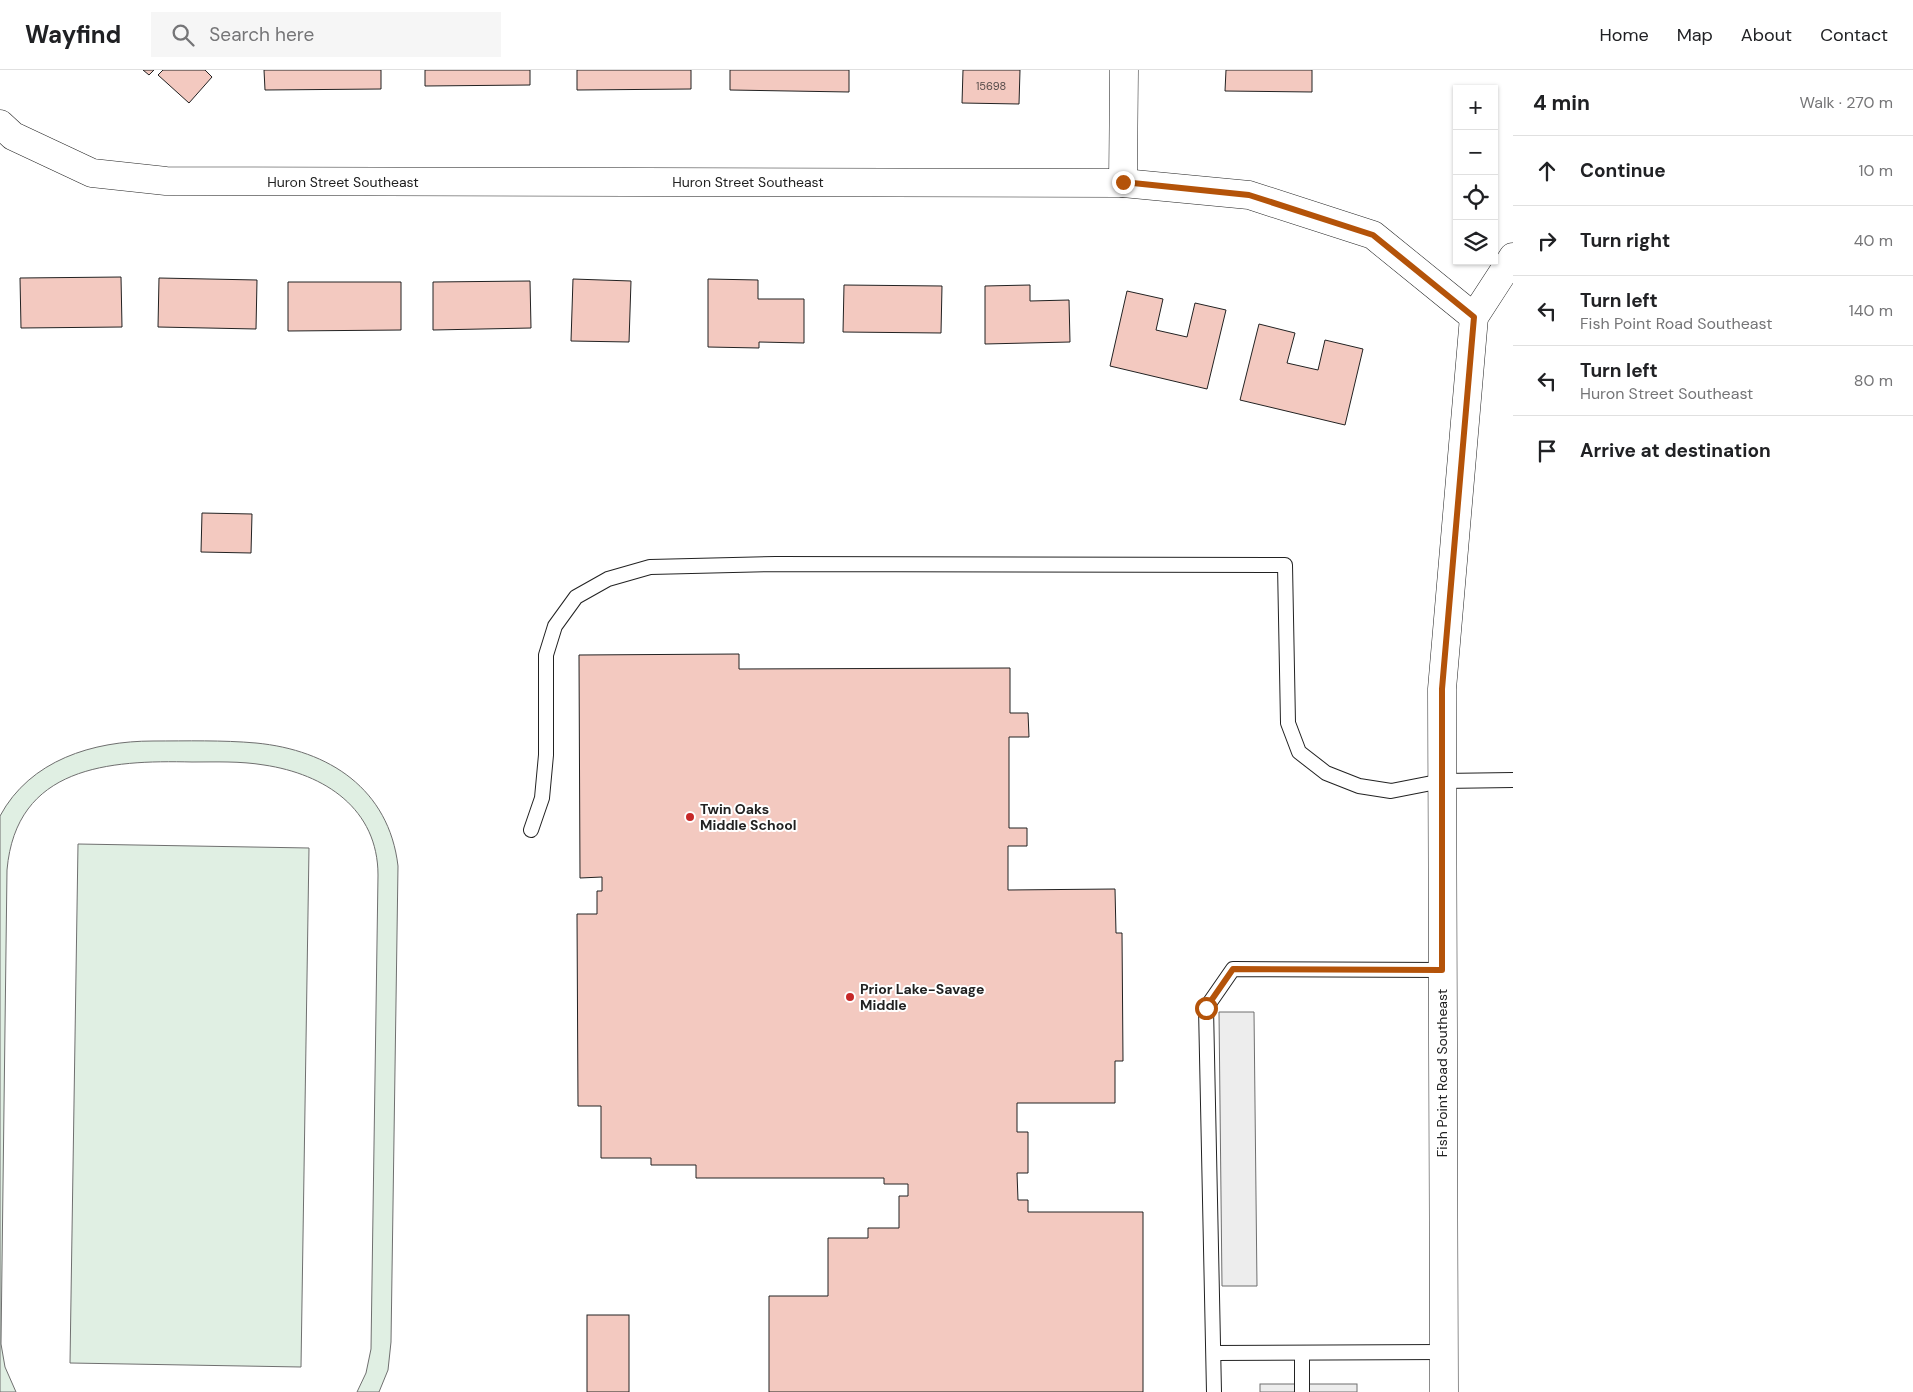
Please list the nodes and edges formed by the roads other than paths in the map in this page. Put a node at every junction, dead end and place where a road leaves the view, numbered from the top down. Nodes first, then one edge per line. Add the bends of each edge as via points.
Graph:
1 (1124, 70) edge
2 (0, 124) edge
3 (1123, 182) junction
4 (1513, 257) edge
5 (1474, 317) junction
6 (1513, 780) edge
7 (1442, 781) junction
8 (531, 830) dead end
9 (1442, 970) junction
10 (1444, 1352) junction
11 (1214, 1353) junction
12 (1302, 1353) junction
13 (1214, 1392) edge
14 (1302, 1392) edge
15 (1444, 1392) edge

1 - 3 street
2 - 3 street, Huron Street Southeast via 13,136 92,172 166,182
3 - 5 street, Huron Street Southeast via 1249,195 1373,235
4 - 5 street, Fish Point Road Southeast
5 - 7 street, Fish Point Road Southeast via 1442,689
6 - 7 lane
7 - 8 lane via 1391,791 1359,786 1326,773 1299,752 1288,723 1285,565 776,564 650,567 608,579 576,597 555,626 546,656 546,755 542,798
7 - 9 street, Fish Point Road Southeast
9 - 10 street, Fish Point Road Southeast
9 - 11 lane via 1233,969 1206,1008
10 - 12 lane
10 - 15 street, Fish Point Road Southeast
11 - 12 lane
11 - 13 lane
12 - 14 lane

